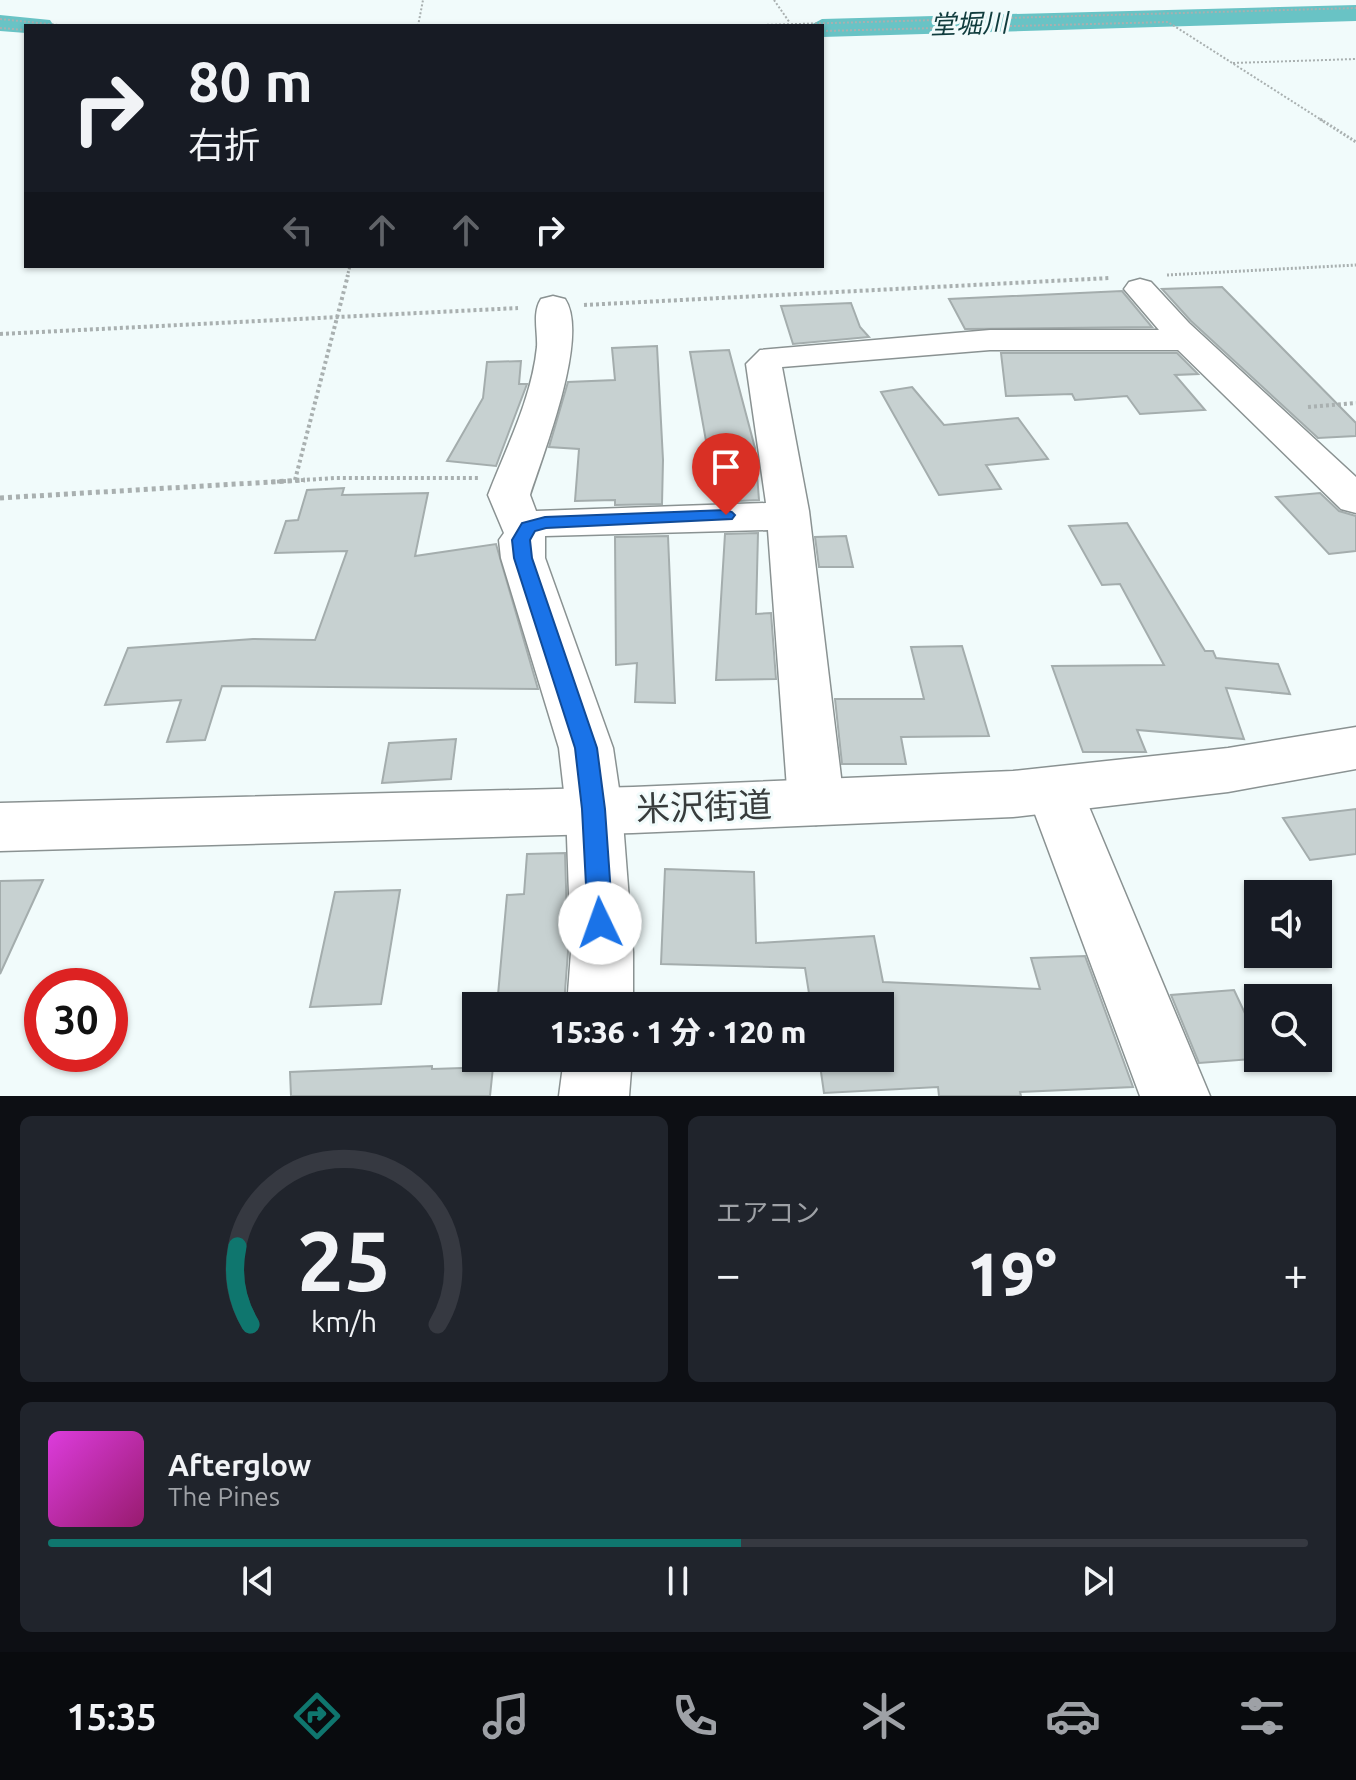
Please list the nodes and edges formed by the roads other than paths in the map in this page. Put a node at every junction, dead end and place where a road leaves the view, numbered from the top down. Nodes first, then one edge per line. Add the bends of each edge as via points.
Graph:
1 (1142, 281) road end
2 (553, 306) road end
3 (1188, 340) junction
4 (1356, 500) edge
5 (788, 516) junction
6 (529, 527) junction
7 (1356, 748) edge
8 (1054, 790) junction
9 (816, 802) junction
10 (594, 809) junction
11 (0, 827) edge
12 (601, 992) edge
13 (597, 1072) edge
14 (594, 1096) edge
15 (1175, 1096) edge

1 - 3 main road
2 - 6 main road via 554,348 546,389 509,495 521,527
3 - 4 main road
3 - 5 main road via 990,340 772,357 764,364
5 - 6 main road via 602,519
5 - 9 main road
6 - 10 main road via 521,540 523,558 586,748
7 - 8 main road, 米沢街道 via 1228,770
8 - 9 main road, 米沢街道
8 - 15 main road
9 - 10 main road, 米沢街道
10 - 11 main road, 米沢街道
10 - 12 main road
13 - 14 main road

